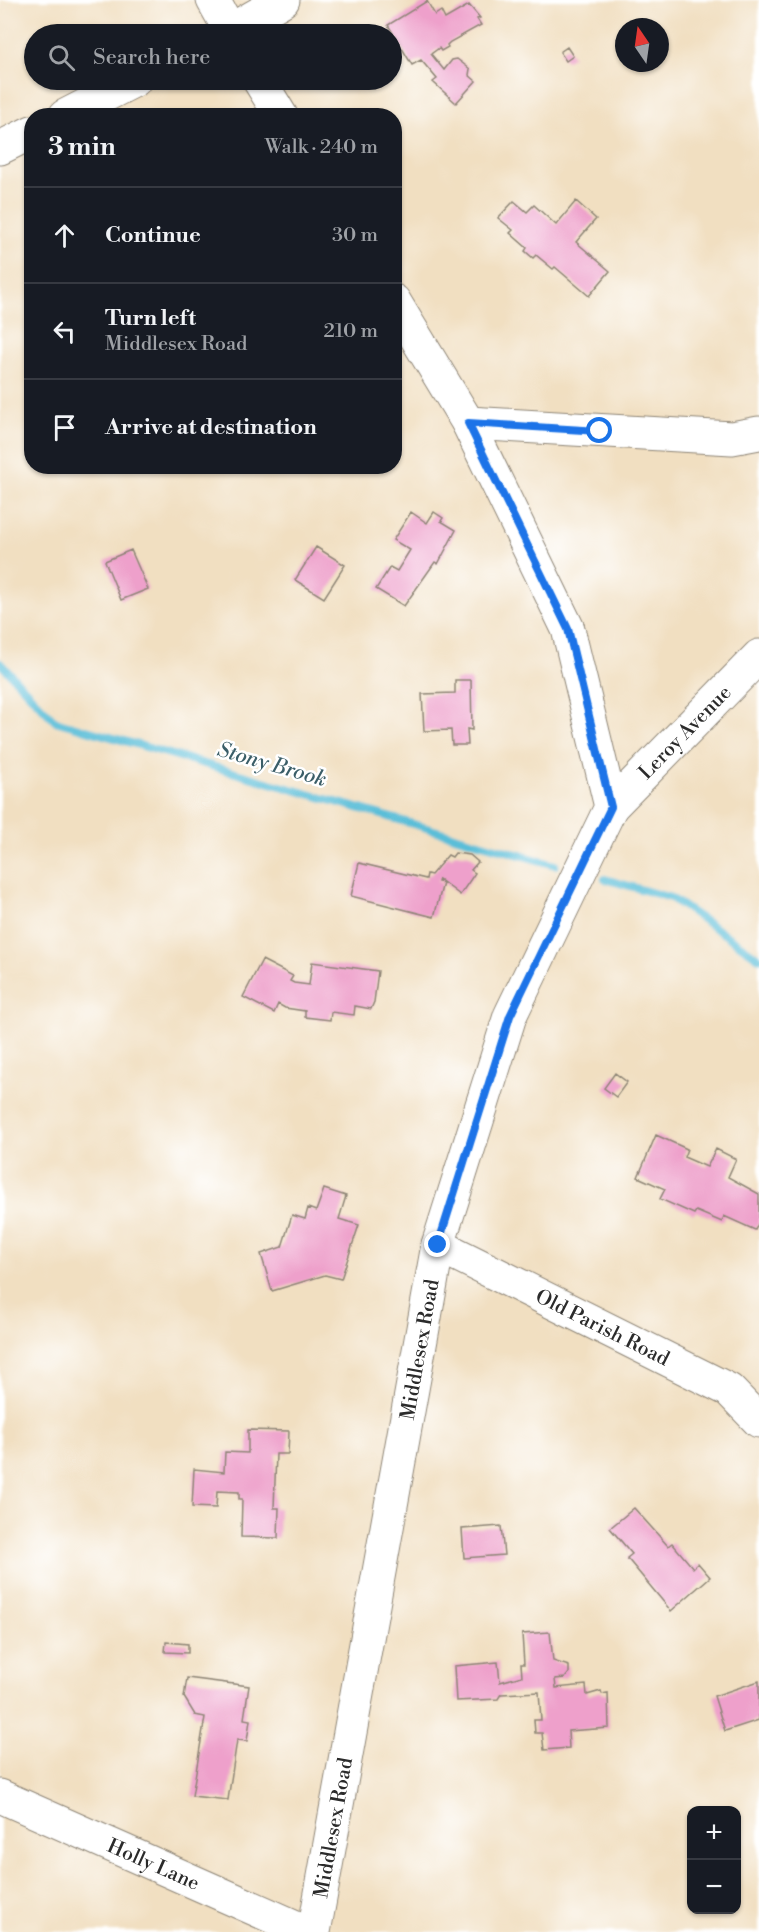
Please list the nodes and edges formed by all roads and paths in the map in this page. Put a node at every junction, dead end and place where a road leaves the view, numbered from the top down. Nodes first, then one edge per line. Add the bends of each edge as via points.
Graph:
1 (213, 0) edge
2 (283, 0) edge
3 (224, 24) edge
4 (243, 24) edge
5 (116, 90) edge
6 (265, 90) edge
7 (81, 108) edge
8 (276, 108) edge
9 (24, 136) edge
10 (0, 148) edge
11 (402, 314) edge
12 (468, 423) junction
13 (759, 433) edge
14 (759, 656) edge
15 (611, 807) junction
16 (438, 1245) junction
17 (759, 1421) edge
18 (0, 1796) edge
19 (307, 1932) edge
20 (314, 1932) edge

1 - 3 main road
2 - 4 main road
5 - 7 main road
6 - 8 main road
9 - 10 main road
11 - 12 main road
12 - 13 main road via 732,438
12 - 15 main road via 568,629
14 - 15 main road, Leroy Avenue
15 - 16 main road, Middlesex Road via 510,1016
16 - 17 main road, Old Parish Road via 729,1390
16 - 20 main road, Middlesex Road
18 - 19 main road, Holly Lane

